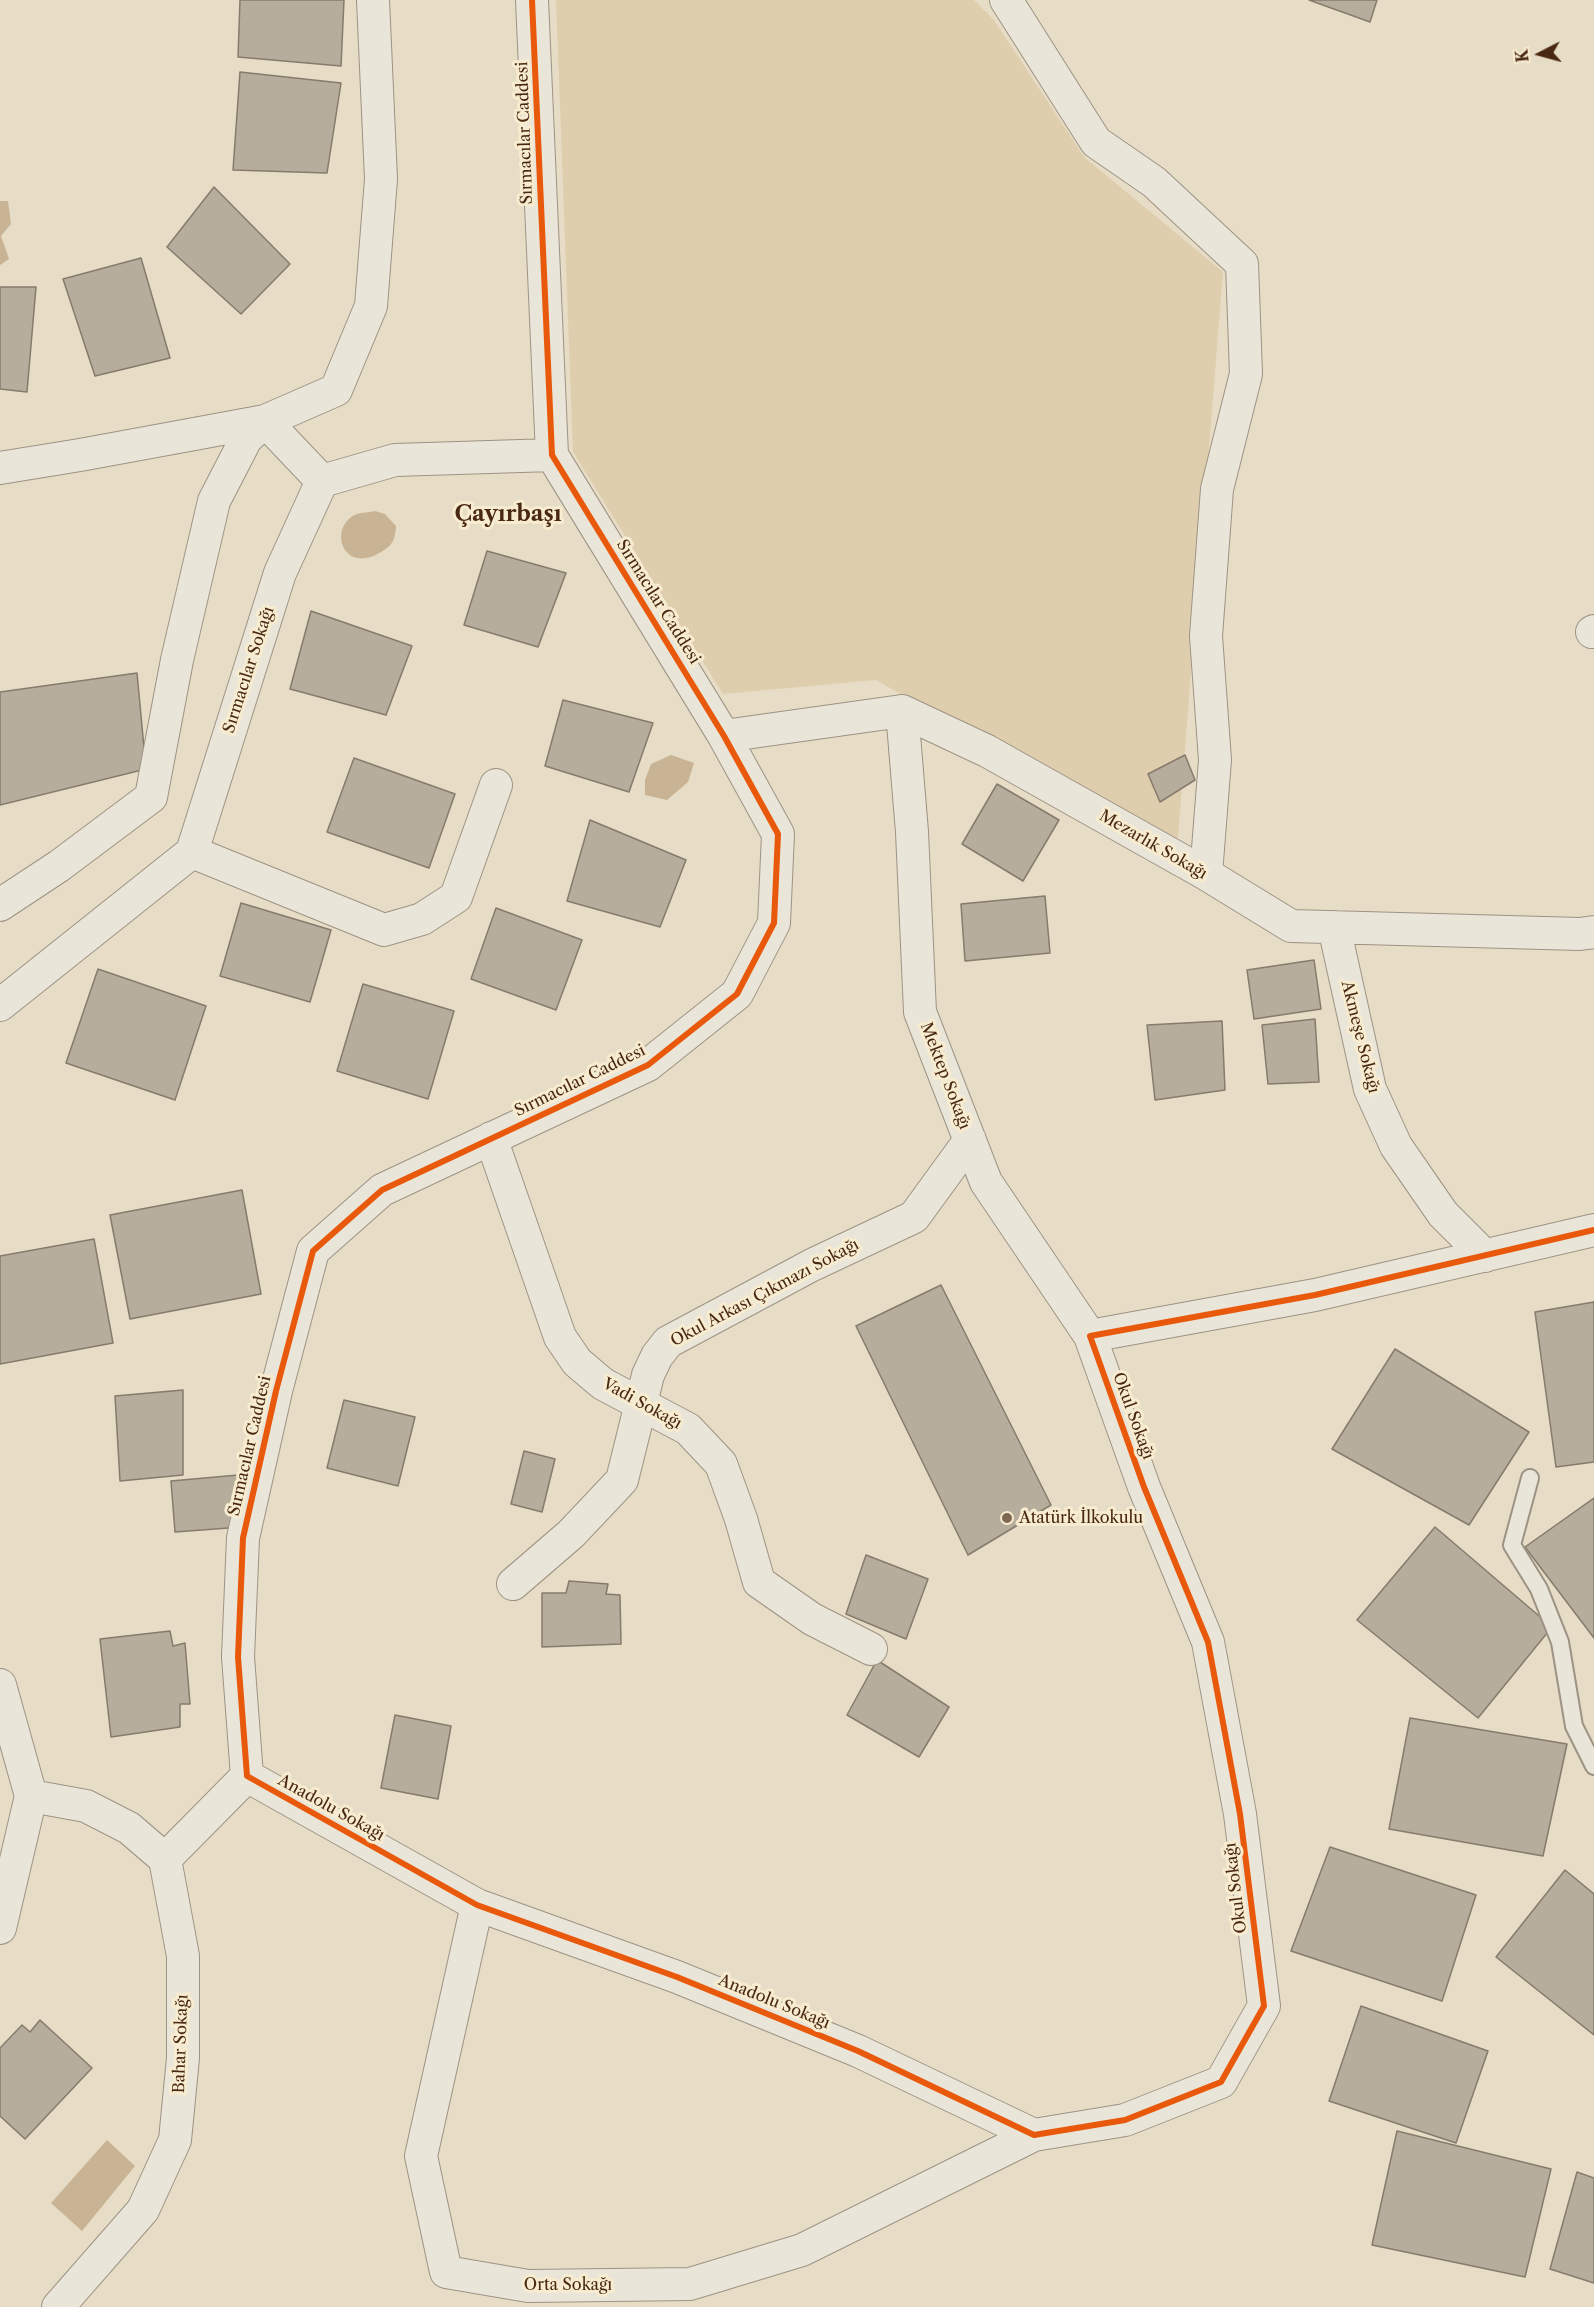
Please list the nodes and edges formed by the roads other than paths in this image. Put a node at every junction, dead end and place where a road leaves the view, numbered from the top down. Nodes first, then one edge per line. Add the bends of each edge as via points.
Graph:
1 (373, 0) edge
2 (532, 0) edge
3 (1006, 0) edge
4 (265, 421) junction
5 (552, 455) junction
6 (0, 468) edge
7 (322, 482) junction
8 (902, 711) junction
9 (724, 736) junction
10 (496, 785) dead end
11 (192, 852) junction
12 (1206, 874) junction
13 (0, 905) edge
14 (1334, 927) junction
15 (1594, 932) edge
16 (0, 1005) edge
17 (491, 1138) junction
18 (970, 1140) junction
19 (1594, 1230) edge
20 (1485, 1256) junction
21 (1090, 1336) junction
22 (641, 1404) junction
23 (1530, 1478) dead end
24 (513, 1584) dead end
25 (871, 1649) dead end
26 (0, 1685) edge
27 (1594, 1766) edge
28 (247, 1776) junction
29 (31, 1796) junction
30 (165, 1859) junction
31 (477, 1905) junction
32 (0, 1928) edge
33 (1034, 2135) junction
34 (58, 2307) edge

1 - 4 street via 381,179 371,306 336,390
2 - 5 street, Sırmacılar Caddesi
3 - 12 street via 1096,142 1154,183 1242,264 1246,374 1217,489 1206,636 1215,760
4 - 6 street
4 - 7 street
4 - 13 street via 246,439 214,501 177,660 151,797
5 - 7 street via 395,460
5 - 9 street, Sırmacılar Caddesi
7 - 11 street, Sırmacılar Sokağı via 280,573
8 - 9 street
8 - 12 street, Mezarlık Sokağı via 987,751
8 - 18 street, Mektep Sokağı via 920,1012
9 - 17 street, Sırmacılar Caddesi via 778,834 774,923 737,994 648,1065
10 - 11 street via 456,897 422,919 384,930
11 - 16 street
12 - 14 street, Mezarlık Sokağı via 1291,926
14 - 15 street, Mezarlık Sokağı
14 - 20 street, Akmeşe Sokağı via 1370,1089 1396,1146 1443,1214
17 - 22 street, Vadi Sokağı via 560,1337 578,1362 603,1384
17 - 28 street, Sırmacılar Caddesi via 382,1190 314,1251 276,1391 243,1538 238,1657
18 - 21 street, Mektep Sokağı via 986,1182
18 - 22 street, Okul Arkası Çıkmazı Sokağı via 914,1217 812,1265 668,1342 648,1375
19 - 20 street
20 - 21 street via 1315,1295
21 - 33 street, Okul Sokağı via 1144,1487 1208,1642 1240,1814 1264,2006 1221,2082 1125,2120
22 - 24 street, Okul Arkası Çıkmazı Sokağı via 622,1480 571,1534
22 - 25 street, Vadi Sokağı via 688,1429 721,1464 759,1582 812,1618
23 - 27 lane via 1512,1545 1539,1589 1560,1642 1574,1726
26 - 29 street
28 - 30 street
28 - 31 street, Anadolu Sokağı
29 - 30 street via 86,1806 129,1828
29 - 32 street
30 - 34 street, Bahar Sokağı via 183,1956 183,2058 175,2140 143,2210
31 - 33 street, Anadolu Sokağı via 677,1977 858,2051
31 - 33 street, Orta Sokağı via 421,2156 446,2272 528,2286 690,2284 802,2250

